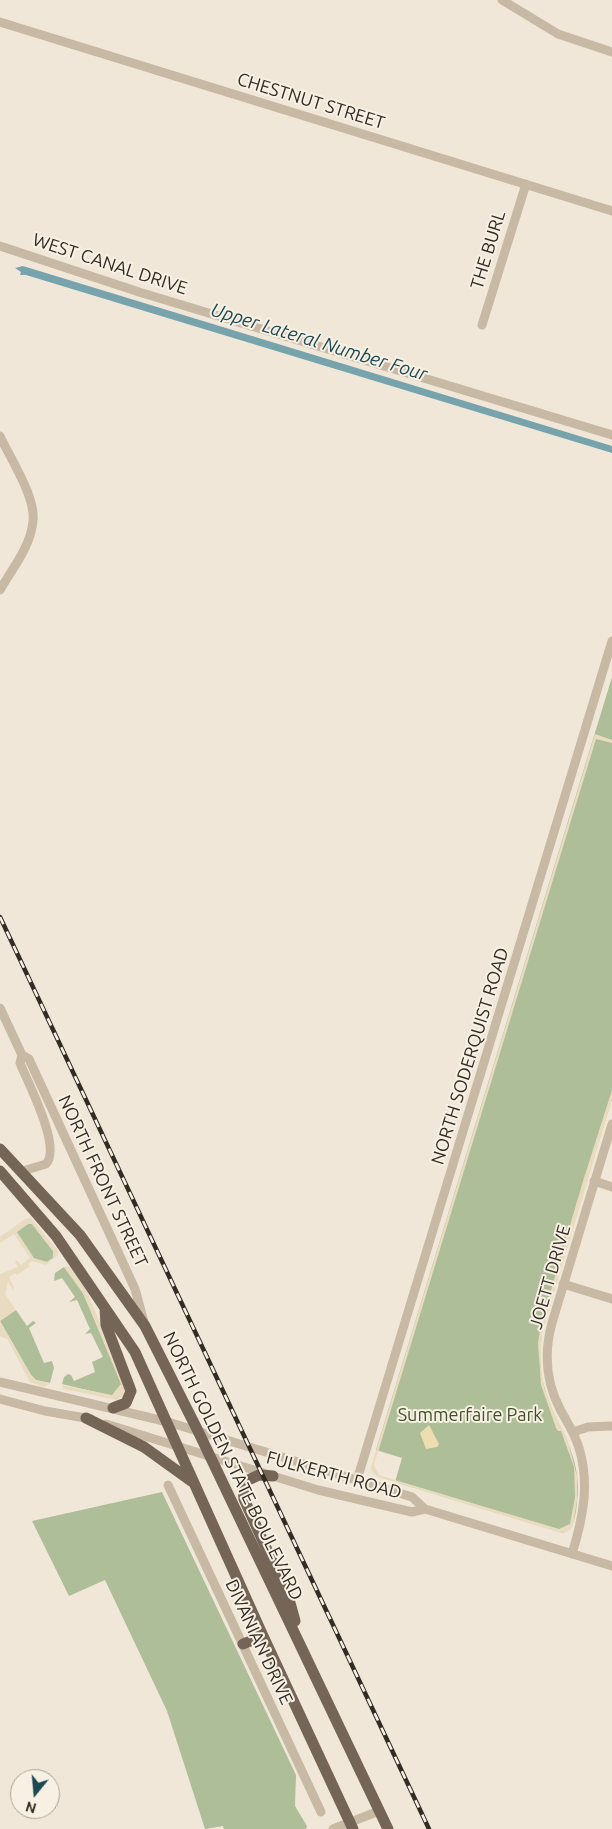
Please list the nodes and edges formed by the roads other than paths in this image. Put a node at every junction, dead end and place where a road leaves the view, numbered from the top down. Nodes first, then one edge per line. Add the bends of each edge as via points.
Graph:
1 (502, 0) edge
2 (0, 22) edge
3 (612, 52) edge
4 (526, 184) junction
5 (612, 211) edge
6 (0, 246) edge
7 (482, 325) dead end
8 (612, 435) edge
9 (0, 436) edge
10 (0, 590) edge
11 (612, 641) edge
12 (0, 1008) edge
13 (22, 1054) junction
14 (612, 1124) edge
15 (0, 1149) edge
16 (0, 1171) edge
17 (23, 1171) junction
18 (594, 1181) junction
19 (612, 1187) edge
20 (563, 1284) junction
21 (612, 1299) edge
22 (105, 1308) junction
23 (145, 1326) junction
24 (0, 1382) edge
25 (0, 1399) edge
26 (113, 1408) junction
27 (86, 1418) junction
28 (168, 1422) junction
29 (612, 1426) edge
30 (198, 1431) junction
31 (573, 1432) junction
32 (178, 1446) junction
33 (210, 1457) junction
34 (273, 1476) junction
35 (357, 1480) junction
36 (195, 1484) junction
37 (168, 1485) dead end
38 (425, 1509) junction
39 (572, 1554) junction
40 (612, 1566) edge
41 (263, 1636) junction
42 (242, 1644) junction
43 (301, 1645) junction
44 (379, 1811) junction
45 (321, 1812) dead end
46 (352, 1826) edge
47 (332, 1829) edge
48 (388, 1829) edge

1 - 3 street via 558,34
2 - 4 street, CHESTNUT STREET
4 - 5 street, CHESTNUT STREET
4 - 7 street, THE BURL
6 - 8 street, WEST CANAL DRIVE via 139,292
9 - 10 street via 30,499 33,516 25,548
11 - 35 street, NORTH SODERQUIST ROAD
12 - 13 street, NORTH FRONT STREET
13 - 17 street, NORTH FRONT STREET via 20,1063 52,1150 46,1164
13 - 23 street, NORTH FRONT STREET via 29,1059 135,1289
14 - 18 street, JOETT DRIVE
15 - 17 main road, NORTH GOLDEN STATE BOULEVARD
16 - 22 main road via 56,1236
17 - 23 main road, NORTH GOLDEN STATE BOULEVARD via 80,1235
18 - 19 street
18 - 20 street, JOETT DRIVE
20 - 21 street
20 - 31 street, JOETT DRIVE via 549,1336 548,1367 557,1402
22 - 26 main road via 106,1325 131,1391 126,1403
22 - 28 main road via 135,1352
23 - 30 main road, NORTH GOLDEN STATE BOULEVARD
24 - 26 street, FULKERTH ROAD
25 - 27 street, FULKERTH ROAD
26 - 28 street, FULKERTH ROAD
27 - 32 street, FULKERTH ROAD
27 - 36 main road via 144,1447
28 - 30 street, FULKERTH ROAD
28 - 32 main road
29 - 31 street via 594,1426
30 - 33 main road, NORTH GOLDEN STATE BOULEVARD
30 - 35 street, FULKERTH ROAD
31 - 39 street, JOETT DRIVE via 586,1488
32 - 33 street, FULKERTH ROAD
32 - 36 main road
33 - 34 street, FULKERTH ROAD
33 - 43 main road, NORTH GOLDEN STATE BOULEVARD
34 - 38 street, FULKERTH ROAD via 412,1512
34 - 43 main road via 259,1475 246,1481 244,1499 289,1599
35 - 38 street, FULKERTH ROAD via 412,1497
36 - 41 main road
37 - 42 street, DIVANIAN DRIVE
38 - 39 street, FULKERTH ROAD
39 - 40 street, FULKERTH ROAD
41 - 42 main road
41 - 46 main road
42 - 45 street, DIVANIAN DRIVE
43 - 44 main road, NORTH GOLDEN STATE BOULEVARD
44 - 46 street
44 - 48 main road, NORTH GOLDEN STATE BOULEVARD
46 - 47 street

